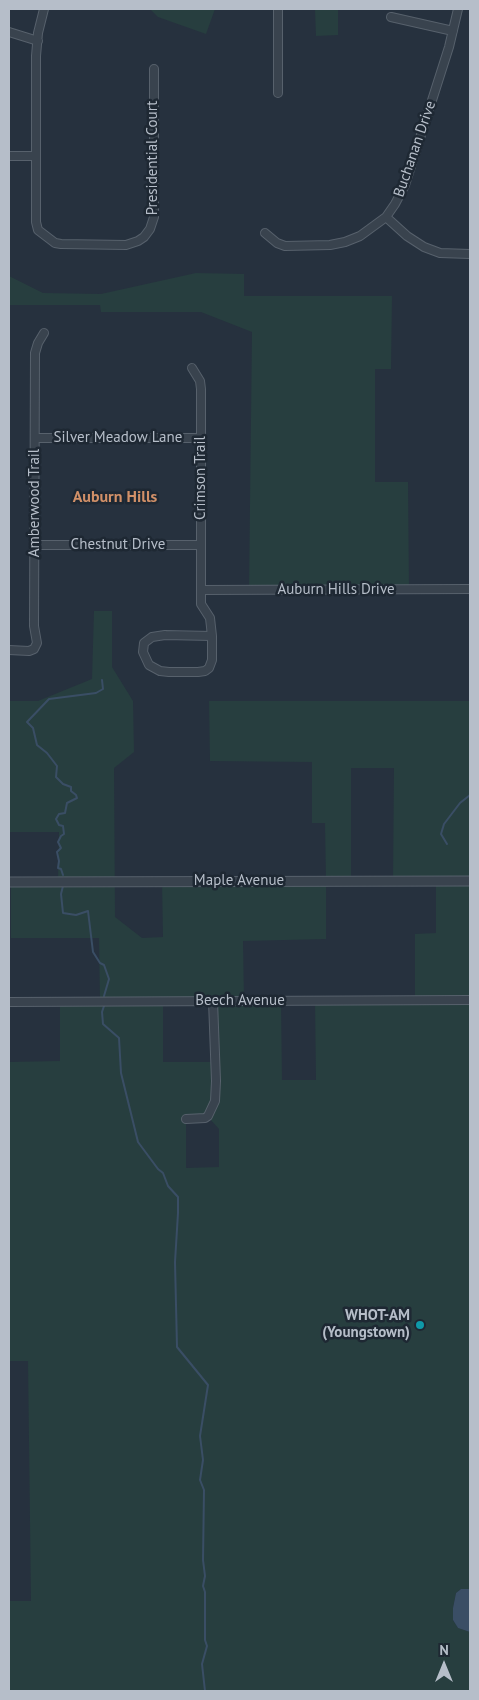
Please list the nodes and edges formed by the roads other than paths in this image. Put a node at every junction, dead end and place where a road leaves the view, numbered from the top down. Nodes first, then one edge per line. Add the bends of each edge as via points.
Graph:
1 (44, 9) edge
2 (278, 9) edge
3 (458, 9) edge
4 (391, 17) dead end
5 (453, 31) junction
6 (9, 32) edge
7 (38, 41) junction
8 (154, 69) dead end
9 (278, 93) dead end
10 (9, 156) edge
11 (36, 156) junction
12 (386, 217) junction
13 (265, 233) dead end
14 (470, 254) edge
15 (44, 333) dead end
16 (192, 368) dead end
17 (35, 438) junction
18 (201, 438) junction
19 (35, 545) junction
20 (201, 545) junction
21 (470, 589) edge
22 (201, 590) junction
23 (212, 636) junction
24 (9, 650) edge
25 (470, 881) edge
26 (9, 882) edge
27 (470, 1000) edge
28 (213, 1001) junction
29 (9, 1002) edge
30 (186, 1119) dead end

1 - 7 street, Presidential Court
2 - 9 street
3 - 5 street, Buchanan Drive
4 - 5 street
5 - 12 street, Buchanan Drive via 405,185
6 - 7 street
7 - 11 street, Presidential Court
8 - 11 street, Presidential Court via 154,217 144,237 126,244 61,244 49,239 38,230 36,222
10 - 11 street
12 - 13 street, Buchanan Drive via 360,236 330,245 285,246 276,244
12 - 14 street via 424,248 440,253
15 - 17 street, Amberwood Trail via 35,354
16 - 18 street, Crimson Trail via 200,381
17 - 18 street, Silver Meadow Lane
17 - 19 street, Amberwood Trail
18 - 20 street, Crimson Trail
19 - 20 street, Chestnut Drive
19 - 24 street, Amberwood Trail via 34,626 38,643 29,651
20 - 22 street, Crimson Trail
21 - 22 street, Auburn Hills Drive
22 - 23 street, Crimson Trail via 201,604 210,618
23 - 23 street, Crimson Trail via 212,664 205,671 160,671 149,665 144,656 144,643 152,637
25 - 26 street, Maple Avenue
27 - 28 street, Beech Avenue
28 - 29 street, Beech Avenue
28 - 30 street via 215,1101 208,1116

